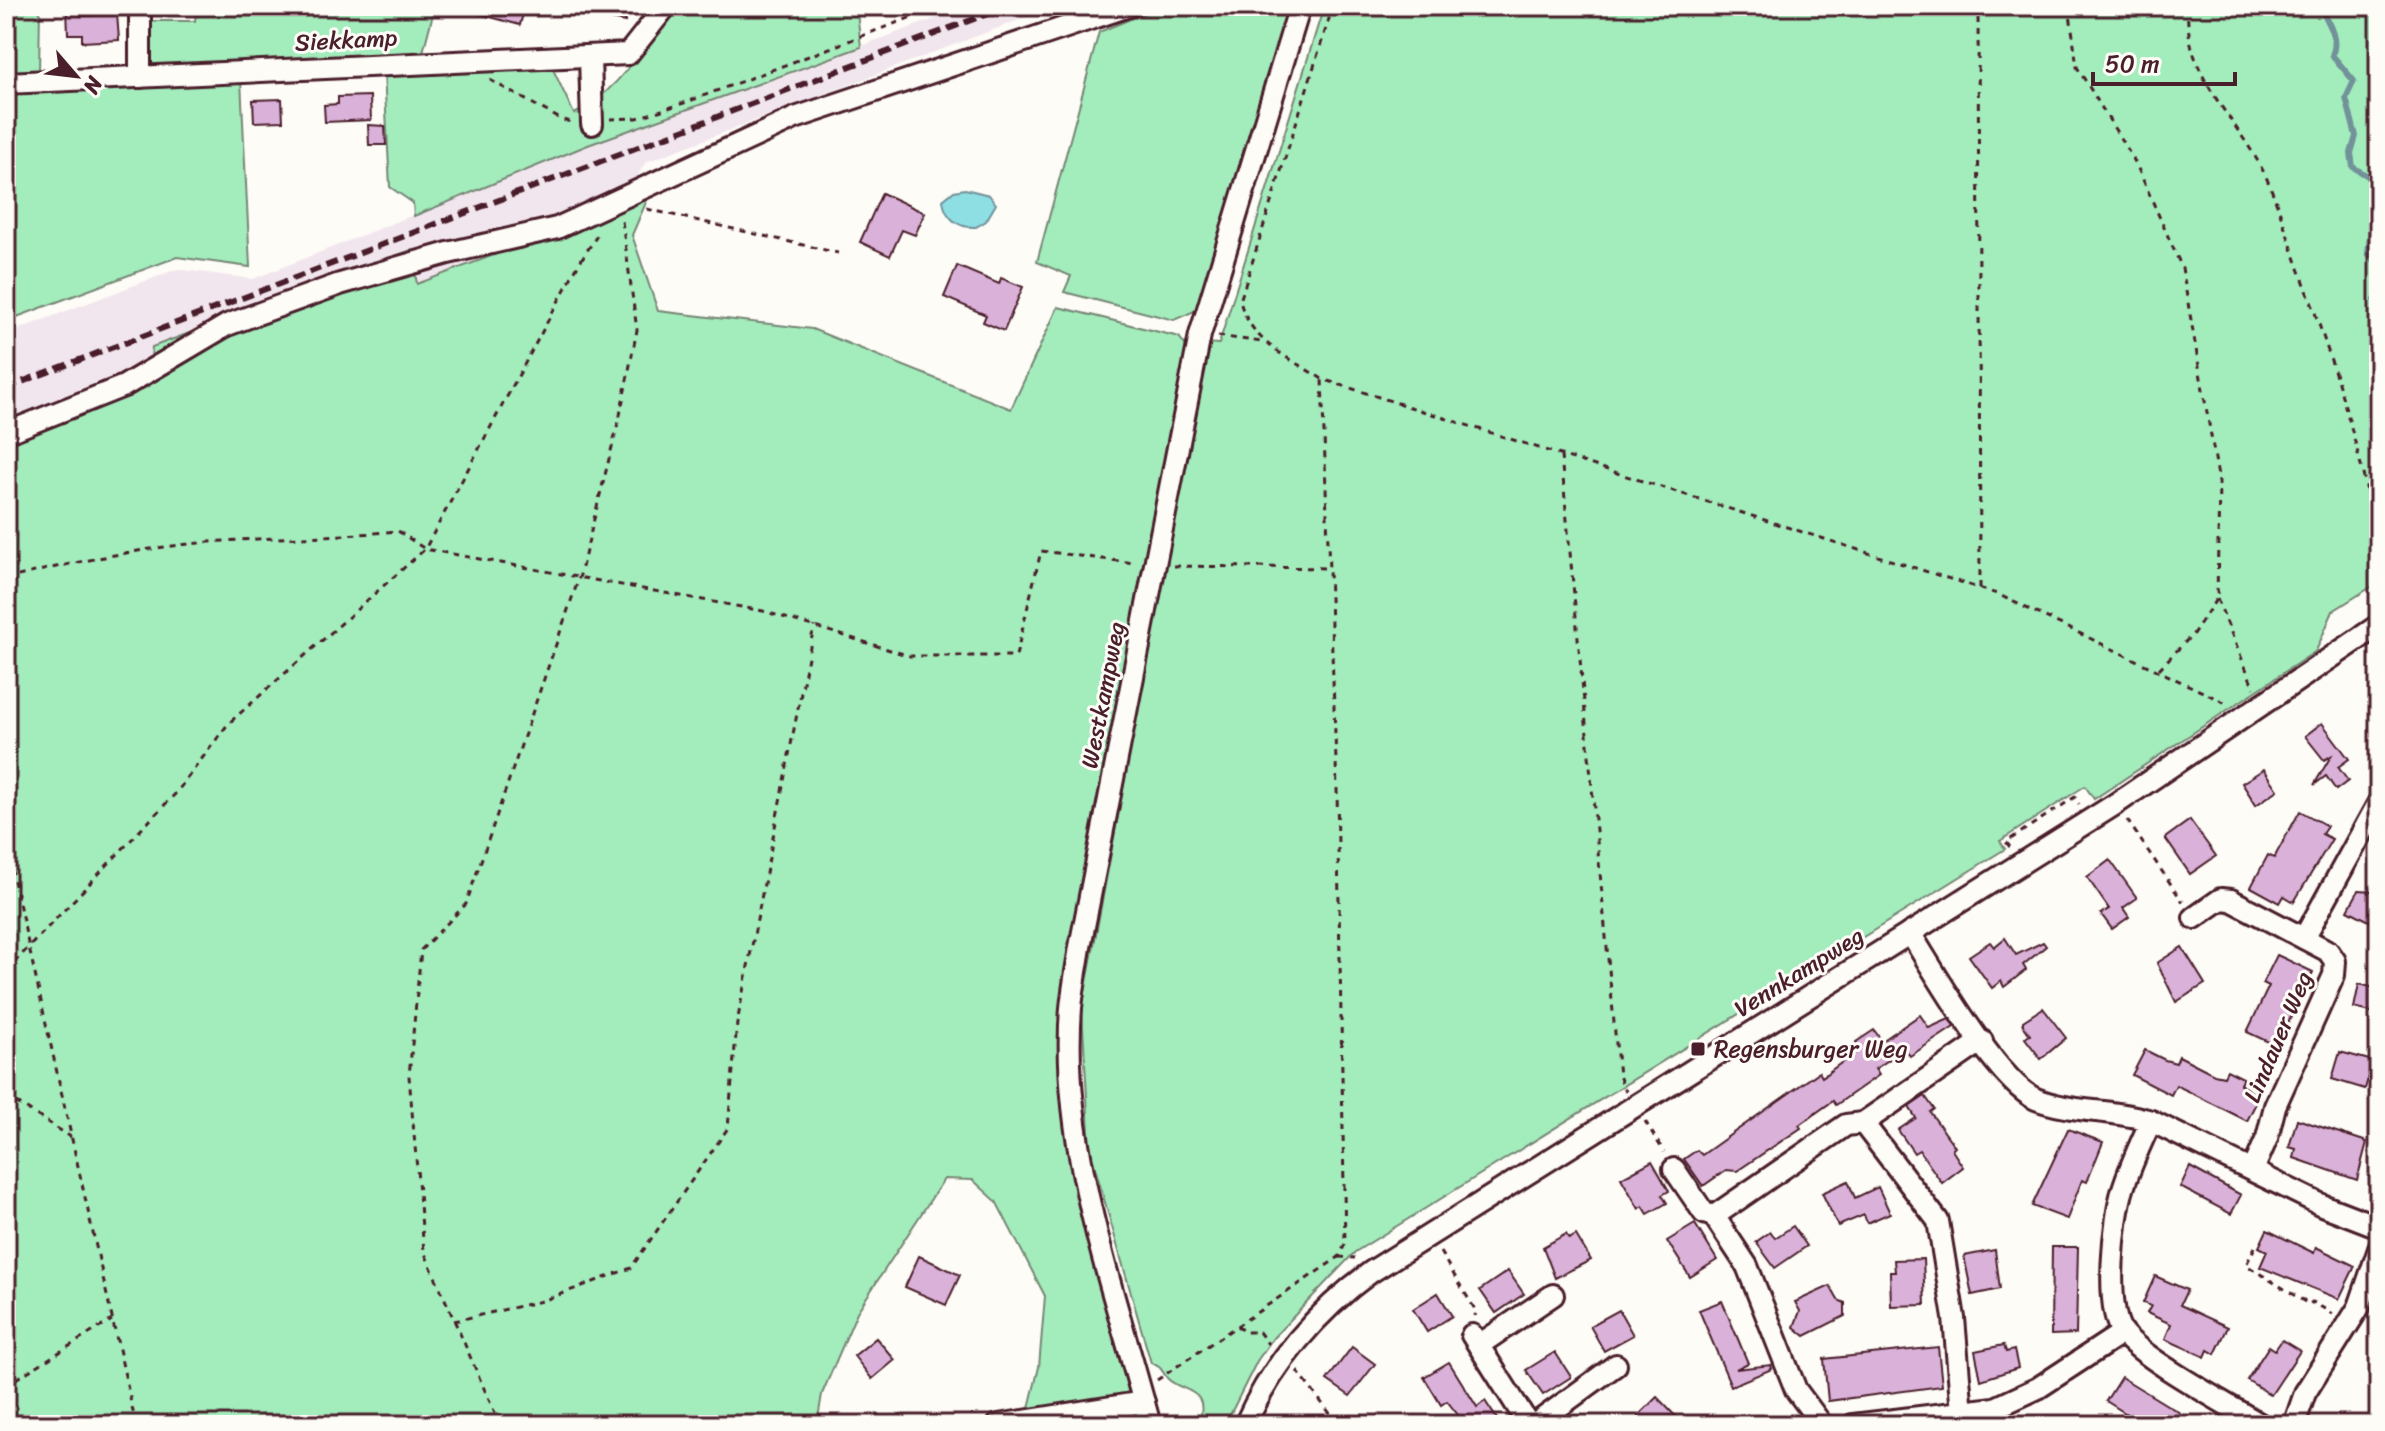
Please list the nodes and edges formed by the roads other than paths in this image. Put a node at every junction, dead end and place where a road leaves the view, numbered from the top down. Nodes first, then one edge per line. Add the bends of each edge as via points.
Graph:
1 (140, 6) edge
2 (666, 6) edge
3 (1129, 6) edge
4 (1300, 6) edge
5 (590, 57) junction
6 (140, 77) junction
7 (6, 83) edge
8 (592, 124) road end
9 (6, 433) edge
10 (2379, 625) edge
11 (2379, 802) edge
12 (2194, 918) road end
13 (1910, 933) junction
14 (2304, 938) junction
15 (1982, 1041) junction
16 (2151, 1121) junction
17 (1863, 1123) junction
18 (1674, 1169) road end
19 (2253, 1170) junction
20 (1714, 1216) junction
21 (2379, 1227) edge
22 (2379, 1249) edge
23 (1553, 1295) dead end
24 (2122, 1333) junction
25 (1616, 1365) dead end
26 (1143, 1396) junction
27 (1974, 1417) edge
28 (998, 1425) edge
29 (1150, 1425) edge
30 (1245, 1425) edge
31 (1532, 1425) edge
32 (1822, 1425) edge
33 (1853, 1425) edge
34 (2261, 1425) edge
35 (2294, 1425) edge

1 - 6 street
2 - 5 street, Siekkamp via 628,54
3 - 9 street via 795,118 557,228 353,280 227,325 124,386
4 - 26 street, Westkampweg via 1200,335 1071,1009 1081,1150
5 - 6 street, Siekkamp
5 - 8 street
6 - 7 street, Siekkamp
10 - 13 street, Vennkampweg via 2090,820
11 - 14 street, Lindauer Weg
12 - 14 street, Lindauer Weg via 2221,899 2231,900
13 - 15 street
13 - 30 street, Vennkampweg via 1641,1115 1407,1248 1343,1293 1283,1359
14 - 19 street, Lindauer Weg via 2328,951 2336,967
15 - 16 street via 2009,1078 2035,1098
15 - 17 street
16 - 19 street
16 - 24 street via 2119,1206 2114,1291
17 - 20 street via 1846,1125
17 - 27 street via 1938,1221
18 - 20 street via 1704,1213
19 - 21 street
20 - 32 street via 1747,1266 1796,1390
22 - 35 street via 2364,1297 2305,1393
23 - 31 street via 1476,1340
24 - 27 street via 2023,1397
24 - 34 street
25 - 31 street
26 - 28 street
26 - 29 street, Westkampweg
27 - 33 street

